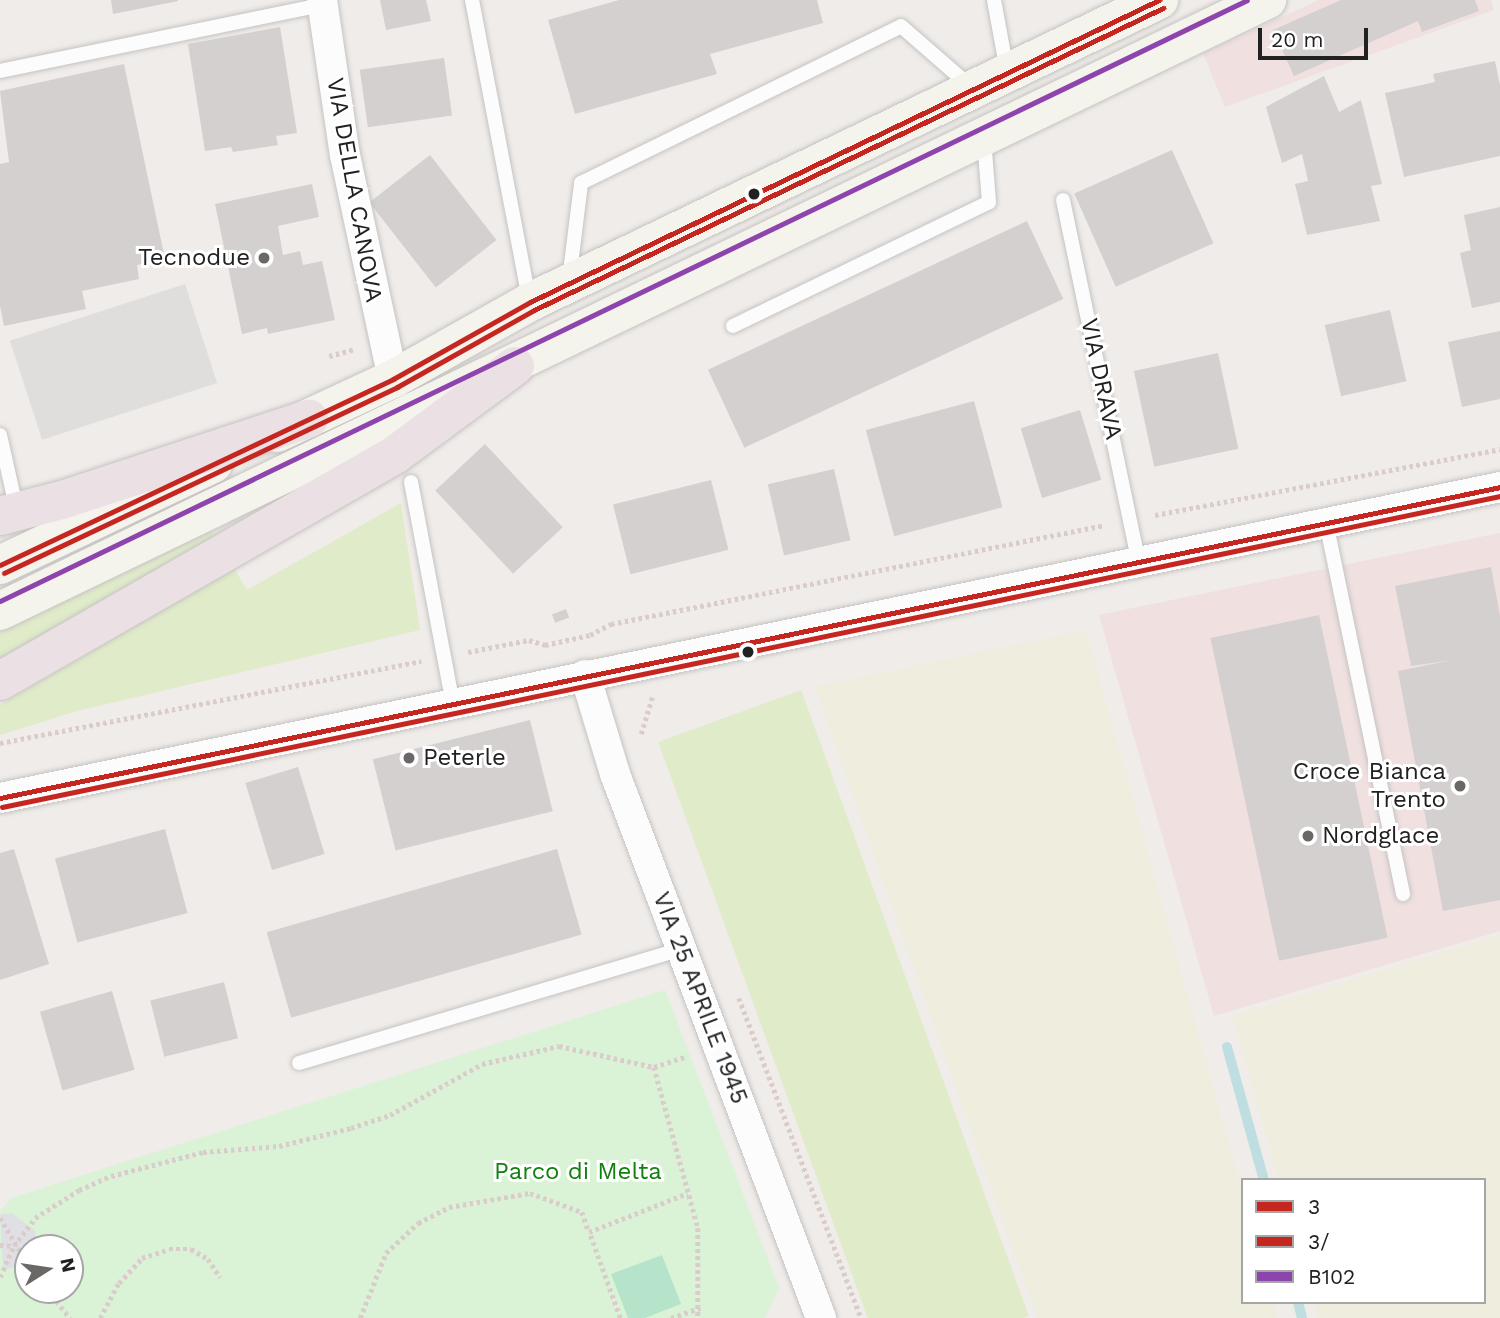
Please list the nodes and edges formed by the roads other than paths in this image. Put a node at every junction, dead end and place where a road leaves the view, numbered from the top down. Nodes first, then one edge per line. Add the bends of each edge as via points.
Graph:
1 (472, 0) edge
2 (995, 0) edge
3 (1159, 0) edge
4 (1267, 0) edge
5 (322, 3) edge
6 (0, 71) edge
7 (1007, 72) junction
8 (972, 88) junction
9 (984, 137) junction
10 (1063, 200) dead end
11 (569, 284) junction
12 (530, 302) junction
13 (733, 326) dead end
14 (515, 366) junction
15 (393, 379) junction
16 (309, 419) junction
17 (0, 435) edge
18 (411, 482) dead end
19 (1500, 487) edge
20 (8, 514) edge
21 (1326, 522) junction
22 (1139, 558) junction
23 (0, 565) edge
24 (0, 611) edge
25 (585, 676) junction
26 (0, 681) edge
27 (453, 704) junction
28 (0, 798) edge
29 (1403, 894) dead end
30 (682, 949) junction
31 (299, 1063) dead end
32 (821, 1318) edge

1 - 12 lane
2 - 7 lane
3 - 7 main road
4 - 9 main road
5 - 6 lane
5 - 15 street, VIA DELLA CANOVA via 345,155
7 - 8 main road
8 - 11 main road
8 - 11 lane via 901,26 581,183
9 - 13 lane via 989,202
9 - 14 main road
10 - 22 lane, VIA DRAVA
11 - 12 main road
12 - 15 main road
14 - 24 main road
14 - 26 highway via 396,454
15 - 16 main road
16 - 20 highway
16 - 23 main road
17 - 20 lane
18 - 27 lane
19 - 21 street
21 - 22 street
21 - 29 lane
22 - 25 street
25 - 27 street
25 - 30 street, VIA 25 APRILE 1945 via 615,774
27 - 28 street
30 - 31 lane
30 - 32 street, VIA 25 APRILE 1945

